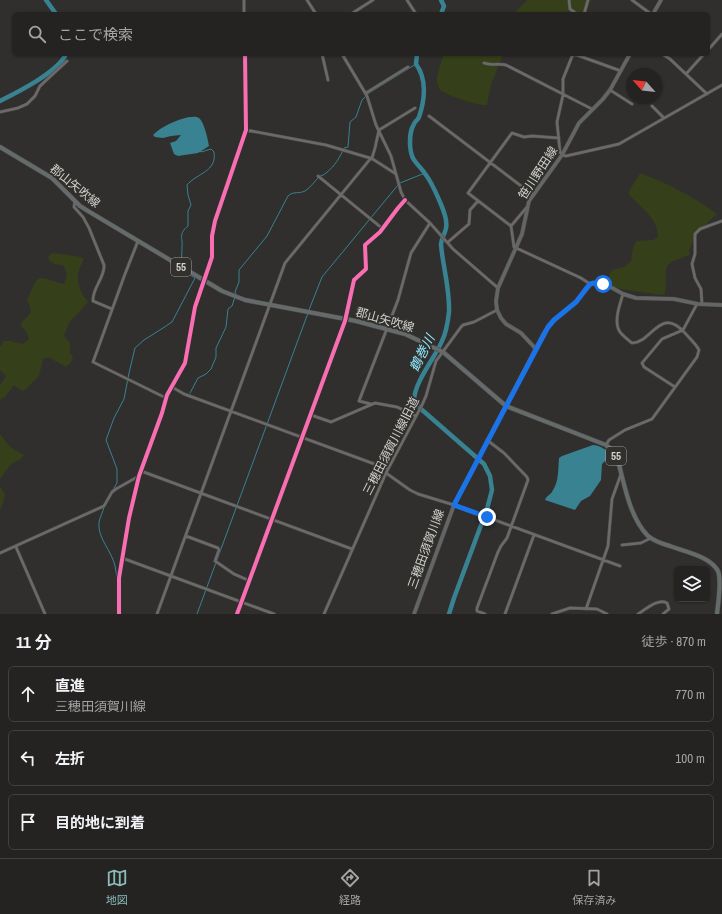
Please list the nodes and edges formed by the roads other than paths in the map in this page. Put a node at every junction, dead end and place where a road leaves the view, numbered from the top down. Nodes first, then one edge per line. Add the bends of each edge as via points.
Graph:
1 (244, 0) edge
2 (307, 0) edge
3 (373, 0) edge
4 (408, 0) edge
5 (569, 0) edge
6 (588, 0) edge
7 (632, 0) edge
8 (661, 0) edge
9 (244, 12) edge
10 (315, 12) edge
11 (353, 12) edge
12 (415, 12) edge
13 (574, 12) edge
14 (585, 12) edge
15 (649, 12) edge
16 (653, 12) edge
17 (722, 34) edge
18 (710, 48) edge
19 (245, 56) edge
20 (322, 56) edge
21 (343, 56) edge
22 (572, 56) edge
23 (579, 56) edge
24 (629, 56) edge
25 (665, 56) edge
26 (702, 56) edge
27 (67, 62) dead end
28 (484, 63) dead end
29 (408, 67) dead end
30 (621, 71) junction
31 (686, 74) junction
32 (328, 80) dead end
33 (722, 85) edge
34 (610, 90) junction
35 (366, 93) junction
36 (707, 94) junction
37 (563, 95) junction
38 (626, 100) edge
39 (652, 106) dead end
40 (415, 108) dead end
41 (592, 109) junction
42 (0, 112) edge
43 (429, 116) dead end
44 (664, 118) junction
45 (246, 130) junction
46 (378, 131) junction
47 (559, 138) junction
48 (0, 147) edge
49 (562, 155) junction
50 (371, 158) junction
51 (490, 163) junction
52 (396, 174) junction
53 (318, 176) dead end
54 (341, 195) junction
55 (533, 195) junction
56 (405, 200) junction
57 (75, 201) junction
58 (478, 201) junction
59 (527, 207) junction
60 (722, 221) edge
61 (430, 223) junction
62 (511, 226) junction
63 (383, 229) junction
64 (138, 242) junction
65 (448, 242) junction
66 (516, 248) junction
67 (204, 280) junction
68 (590, 284) junction
69 (498, 288) junction
70 (623, 294) junction
71 (700, 304) junction
72 (271, 305) junction
73 (722, 305) edge
74 (112, 309) junction
75 (498, 310) junction
76 (346, 319) junction
77 (387, 329) junction
78 (682, 330) junction
79 (536, 349) junction
80 (439, 350) junction
81 (172, 387) junction
82 (675, 387) junction
83 (166, 398) junction
84 (371, 404) junction
85 (506, 406) junction
86 (232, 411) junction
87 (311, 415) junction
88 (416, 416) junction
89 (303, 437) junction
90 (487, 440) junction
91 (606, 445) junction
92 (388, 469) junction
93 (141, 471) junction
94 (386, 473) junction
95 (622, 474) junction
96 (139, 476) junction
97 (201, 494) junction
98 (454, 505) junction
99 (272, 520) junction
100 (511, 526) junction
101 (534, 534) junction
102 (186, 536) junction
103 (651, 538) junction
104 (622, 545) dead end
105 (16, 547) junction
106 (352, 549) junction
107 (0, 553) edge
108 (122, 558) junction
109 (604, 560) junction
110 (620, 566) dead end
111 (171, 576) junction
112 (250, 580) junction
113 (242, 602) junction
114 (586, 609) junction
115 (45, 614) edge
116 (119, 614) edge
117 (157, 614) edge
118 (237, 614) edge
119 (274, 614) edge
120 (324, 614) edge
121 (414, 614) edge
122 (485, 614) edge
123 (505, 614) edge
124 (552, 614) edge
125 (607, 614) edge
126 (638, 614) edge
127 (663, 614) edge
128 (717, 614) edge

1 - 9 street
2 - 10 street
3 - 11 street
4 - 12 street
5 - 13 street via 570,9
6 - 14 street
7 - 15 street
8 - 16 main road
17 - 18 street
19 - 45 street
20 - 32 street
21 - 35 street
22 - 37 street via 563,80
23 - 30 street
24 - 30 main road, 笹川野田線
25 - 31 street
26 - 31 street
27 - 42 street via 40,86 27,104
28 - 37 street via 506,65
29 - 35 street
30 - 34 main road, 笹川野田線
31 - 36 street
33 - 36 street
34 - 38 street
34 - 41 main road, 笹川野田線
35 - 46 street
36 - 44 street
37 - 41 street
37 - 47 street via 557,122
39 - 44 street
40 - 46 street
41 - 49 main road, 笹川野田線 via 579,123
43 - 51 street
44 - 49 street via 617,145
45 - 50 street via 326,145
45 - 67 street via 215,221 212,257
46 - 50 street
46 - 52 street via 391,156
47 - 49 street
47 - 51 street via 513,133
48 - 57 main road, 郡山矢吹線 / 55 via 52,178
49 - 55 main road, 笹川野田線
50 - 52 street
50 - 54 street
51 - 55 street
51 - 58 street via 468,193
52 - 56 street
53 - 54 street
54 - 63 street
54 - 72 street via 287,259
55 - 59 main road, 笹川野田線
56 - 61 street
56 - 63 street
57 - 64 main road, 郡山矢吹線 / 55
57 - 74 street via 74,207 83,217 104,266 92,299
58 - 62 street
58 - 65 street via 470,210 469,224
59 - 62 street
59 - 66 main road, 笹川野田線 via 522,234
60 - 71 street via 701,228 695,233 695,254 692,264 701,289
61 - 65 street
61 - 77 street via 411,253
62 - 66 street
63 - 76 street via 364,245 366,269 354,280
64 - 67 main road, 郡山矢吹線 / 55
64 - 74 street
65 - 69 street
66 - 68 street
66 - 69 main road, 笹川野田線
67 - 72 main road, 郡山矢吹線 / 55 via 237,297
67 - 81 street via 192,320 185,363
68 - 70 main road via 603,284
68 - 79 main road, 三穂田須賀川線 via 576,302 550,325
69 - 75 main road, 笹川野田線
70 - 71 main road via 640,299 674,299
70 - 78 street via 617,324 619,331 632,343 663,323
71 - 73 main road
71 - 78 street
72 - 76 main road, 郡山矢吹線 / 55
72 - 86 street
74 - 83 street via 94,363
75 - 79 main road via 506,324 521,333
75 - 80 street, 三穂田須賀川線旧道 via 464,325
76 - 77 main road, 郡山矢吹線 / 55
76 - 87 street
77 - 80 main road, 郡山矢吹線 / 55
77 - 84 street via 359,401
78 - 82 street via 699,350 697,357
78 - 82 street via 662,339 642,364
79 - 85 main road, 三穂田須賀川線
80 - 85 main road, 郡山矢吹線 / 55
80 - 88 street, 三穂田須賀川線旧道 via 426,396
81 - 83 street
81 - 86 street via 184,394
82 - 91 street via 652,419 625,430 609,440
83 - 93 street
84 - 87 street via 331,422
84 - 88 street via 397,407
85 - 90 main road, 三穂田須賀川線
85 - 91 main road, 郡山矢吹線 / 55
86 - 89 street
86 - 97 street
87 - 89 street
88 - 92 street, 三穂田須賀川線旧道
89 - 92 street
89 - 99 street
90 - 98 main road, 三穂田須賀川線
90 - 100 street via 504,452 528,479
91 - 95 main road, 55 via 617,457
92 - 94 street, 三穂田須賀川線旧道
93 - 96 street
93 - 97 street
94 - 98 street via 413,492
94 - 106 street, 三穂田須賀川線旧道
95 - 103 main road, 55 via 637,521
95 - 109 street via 612,499 610,538
96 - 105 street via 112,492 104,506
96 - 108 street
97 - 99 street
97 - 102 street
98 - 100 street
98 - 121 main road, 三穂田須賀川線
99 - 106 street
99 - 112 street
100 - 101 street
100 - 122 street via 507,540 498,552 477,608 477,611
101 - 109 street
101 - 123 street
102 - 111 street
102 - 112 street via 218,548 215,561 234,574
103 - 104 street via 641,544
103 - 128 main road, 55 via 704,559 714,566 719,580
105 - 107 street
105 - 115 street
106 - 120 street, 三穂田須賀川線旧道
108 - 111 street
108 - 116 street
109 - 110 street
109 - 114 street
111 - 113 street
111 - 117 street
112 - 113 street
113 - 118 street
113 - 119 street
114 - 124 street via 565,609
114 - 125 street via 597,609
126 - 127 street via 664,602 667,603 669,610

